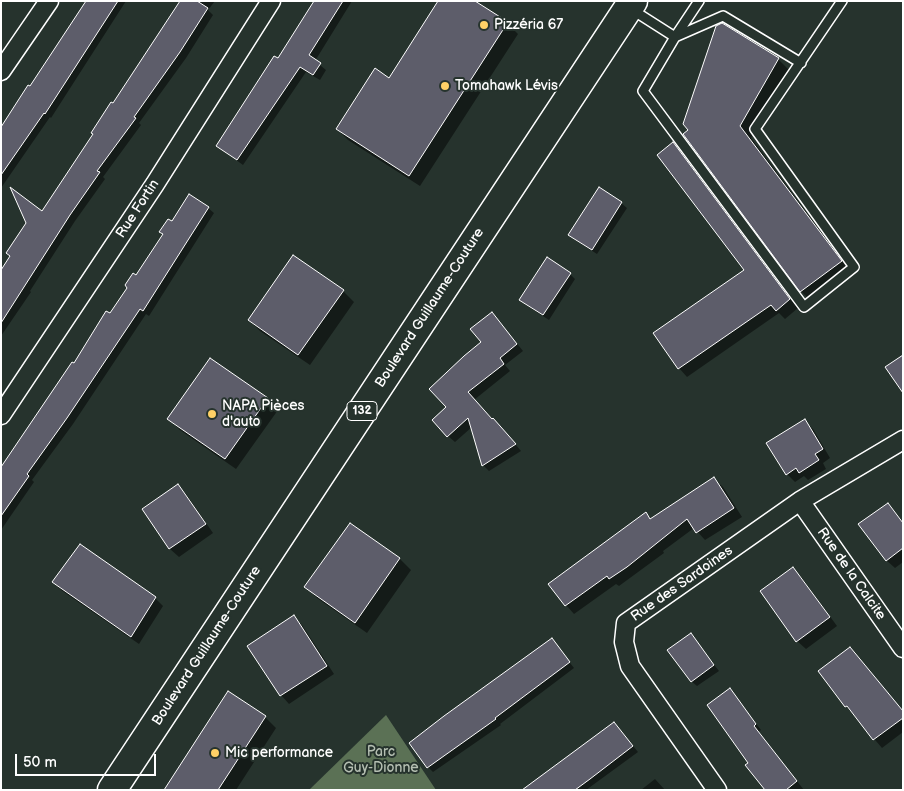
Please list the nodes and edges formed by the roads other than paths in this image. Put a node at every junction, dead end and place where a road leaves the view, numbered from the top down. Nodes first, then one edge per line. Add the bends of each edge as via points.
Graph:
1 (49, 1) edge
2 (270, 1) edge
3 (699, 1) edge
4 (842, 1) edge
5 (631, 4) edge
6 (675, 37) junction
7 (801, 63) junction
8 (1, 71) edge
9 (1, 415) edge
10 (903, 440) edge
11 (800, 501) junction
12 (903, 648) edge
13 (112, 790) edge
14 (717, 790) edge

1 - 8 street
2 - 9 street, Rue Fortin via 155,184
3 - 6 lane
4 - 7 lane
5 - 6 lane
5 - 13 main road, Boulevard Guillaume-Couture / 132
6 - 7 lane via 723,16
6 - 7 lane via 643,91 804,307 854,267 755,129
10 - 11 street, Rue des Sardoines
11 - 12 street, Rue de la Calcite
11 - 14 street, Rue des Sardoines via 626,623 624,642 630,666

